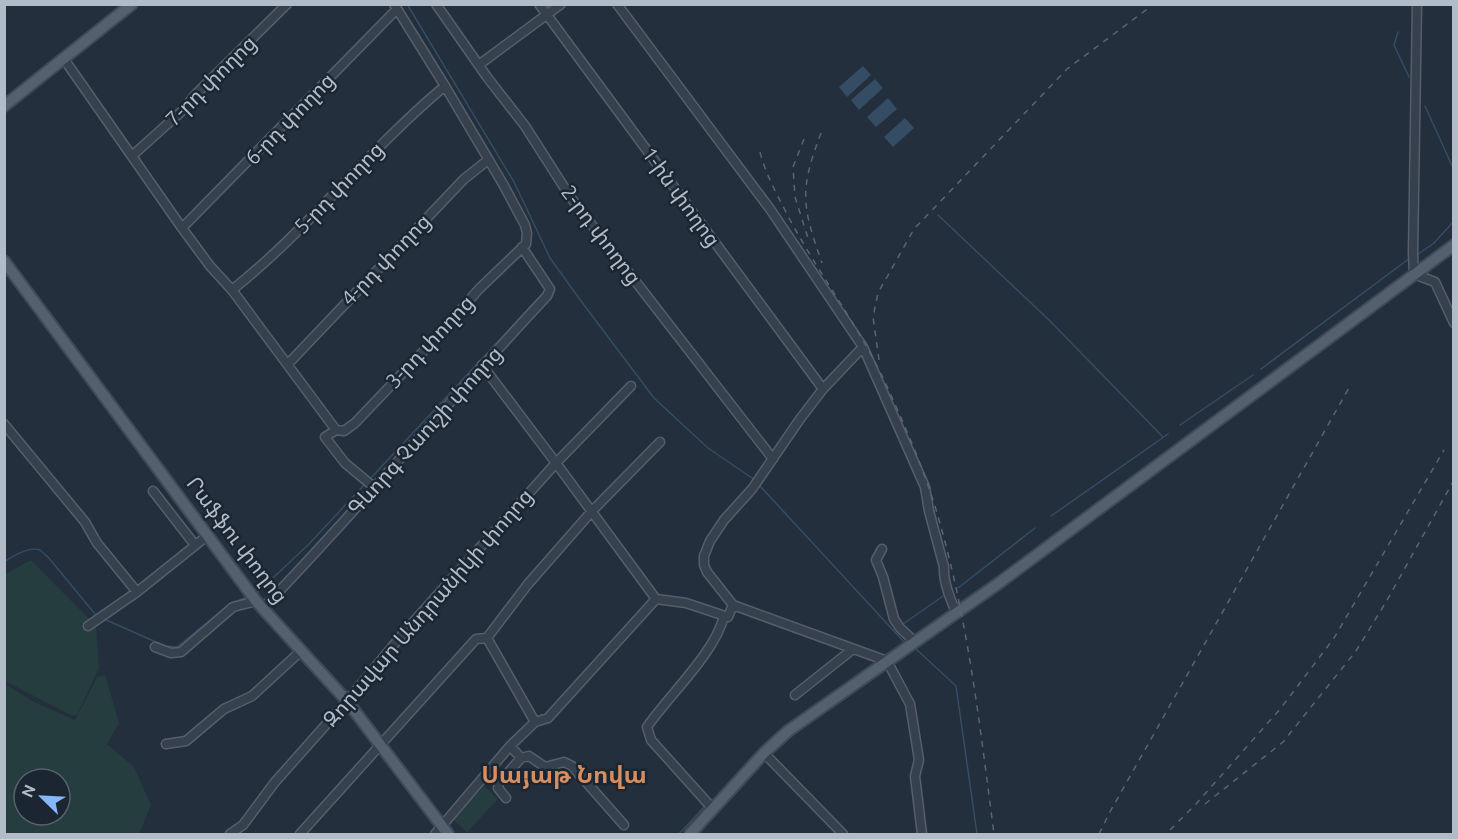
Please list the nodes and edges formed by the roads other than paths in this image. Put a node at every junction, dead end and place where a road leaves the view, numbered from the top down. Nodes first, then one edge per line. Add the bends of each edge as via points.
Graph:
1 (132, 4) edge
2 (287, 4) edge
3 (436, 4) edge
4 (539, 4) edge
5 (561, 4) edge
6 (617, 4) edge
7 (1417, 4) edge
8 (395, 7) edge
9 (547, 15) junction
10 (64, 59) junction
11 (480, 64) junction
12 (445, 86) junction
13 (4, 106) edge
14 (133, 155) junction
15 (488, 160) junction
16 (182, 228) junction
17 (1454, 245) edge
18 (522, 247) junction
19 (4, 261) edge
20 (1414, 269) junction
21 (232, 290) junction
22 (1454, 323) edge
23 (863, 347) junction
24 (288, 364) junction
25 (482, 365) junction
26 (631, 386) dead end
27 (823, 389) junction
28 (4, 424) edge
29 (336, 430) junction
30 (660, 442) dead end
31 (773, 459) junction
32 (556, 463) junction
33 (375, 488) junction
34 (153, 491) dead end
35 (592, 511) junction
36 (207, 536) junction
37 (195, 545) junction
38 (882, 549) dead end
39 (137, 592) junction
40 (656, 599) junction
41 (259, 604) junction
42 (733, 605) junction
43 (956, 612) junction
44 (724, 616) junction
45 (88, 626) dead end
46 (487, 638) junction
47 (915, 642) junction
48 (155, 647) dead end
49 (853, 649) junction
50 (302, 650) junction
51 (887, 661) junction
52 (795, 694) dead end
53 (347, 701) junction
54 (535, 722) junction
55 (166, 744) dead end
56 (380, 744) junction
57 (510, 746) junction
58 (764, 753) junction
59 (521, 758) junction
60 (506, 798) dead end
61 (713, 809) junction
62 (624, 825) dead end
63 (442, 832) edge
64 (695, 832) edge
65 (230, 834) edge
66 (300, 834) edge
67 (843, 834) edge
68 (922, 834) edge

1 - 10 main road
2 - 14 street, 7-րդ փողոց
3 - 11 street, 2-րդ փողոց
4 - 9 street, 1-ին փողոց
5 - 9 street
6 - 23 street via 770,208
7 - 20 street
8 - 12 street
8 - 16 street, 6-րդ փողոց
9 - 11 street
9 - 27 street, 1-ին փողոց
10 - 13 main road
10 - 14 street
11 - 31 street, 2-րդ փողոց via 571,198
12 - 15 street
12 - 21 street, 5-րդ փողոց via 410,115 265,263
14 - 16 street
15 - 18 street via 525,225 526,244
15 - 24 street, 4-րդ փողոց via 464,179
16 - 21 street
17 - 20 main road
18 - 25 street, Գևորգ Չաուշի փողոց via 550,289 548,296
18 - 29 street, 3-րդ փողոց via 355,423
19 - 36 main road, Րաֆֆու փողոց
20 - 22 street via 1435,282
20 - 43 main road via 1142,478
21 - 24 street
23 - 27 street
23 - 43 street via 925,487
24 - 29 street
25 - 32 street
25 - 33 street, Գևորգ Չաուշի փողոց
26 - 32 street, Զորավար Անդրանիկի փողոց
27 - 31 street
28 - 39 street
29 - 33 street via 325,437 345,463
30 - 35 street
31 - 42 street via 724,520 704,556 706,572
32 - 35 street
32 - 53 street, Զորավար Անդրանիկի փողոց
33 - 41 street, Գևորգ Չաուշի փողոց
34 - 37 street
35 - 40 street
35 - 46 street
36 - 37 street
36 - 41 main road, Րաֆֆու փողոց
37 - 39 street
38 - 47 street via 876,560 894,619
39 - 45 street
40 - 44 street via 686,603
40 - 54 street via 548,718
41 - 48 street via 233,607 181,652
41 - 50 main road, Րաֆֆու փողոց
42 - 44 street via 728,617
42 - 49 street
43 - 47 main road
44 - 61 street via 721,628 646,727 651,740
46 - 54 street
46 - 56 street via 476,639
47 - 51 main road
49 - 51 street
49 - 52 street
50 - 53 main road, Րաֆֆու փողոց
50 - 55 street via 252,696 224,709 186,741
51 - 58 main road via 788,731
51 - 68 street via 910,704 919,760 915,776
53 - 56 main road, Րաֆֆու փողոց
53 - 65 street, Զորավար Անդրանիկի փողոց via 275,782 243,825
54 - 57 street
56 - 63 main road, Րաֆֆու փողոց
56 - 66 street
57 - 59 street
57 - 63 street
58 - 61 main road
58 - 67 street
59 - 60 street via 499,783 498,788
59 - 62 street via 529,756 545,767 564,762 572,766
61 - 64 main road

